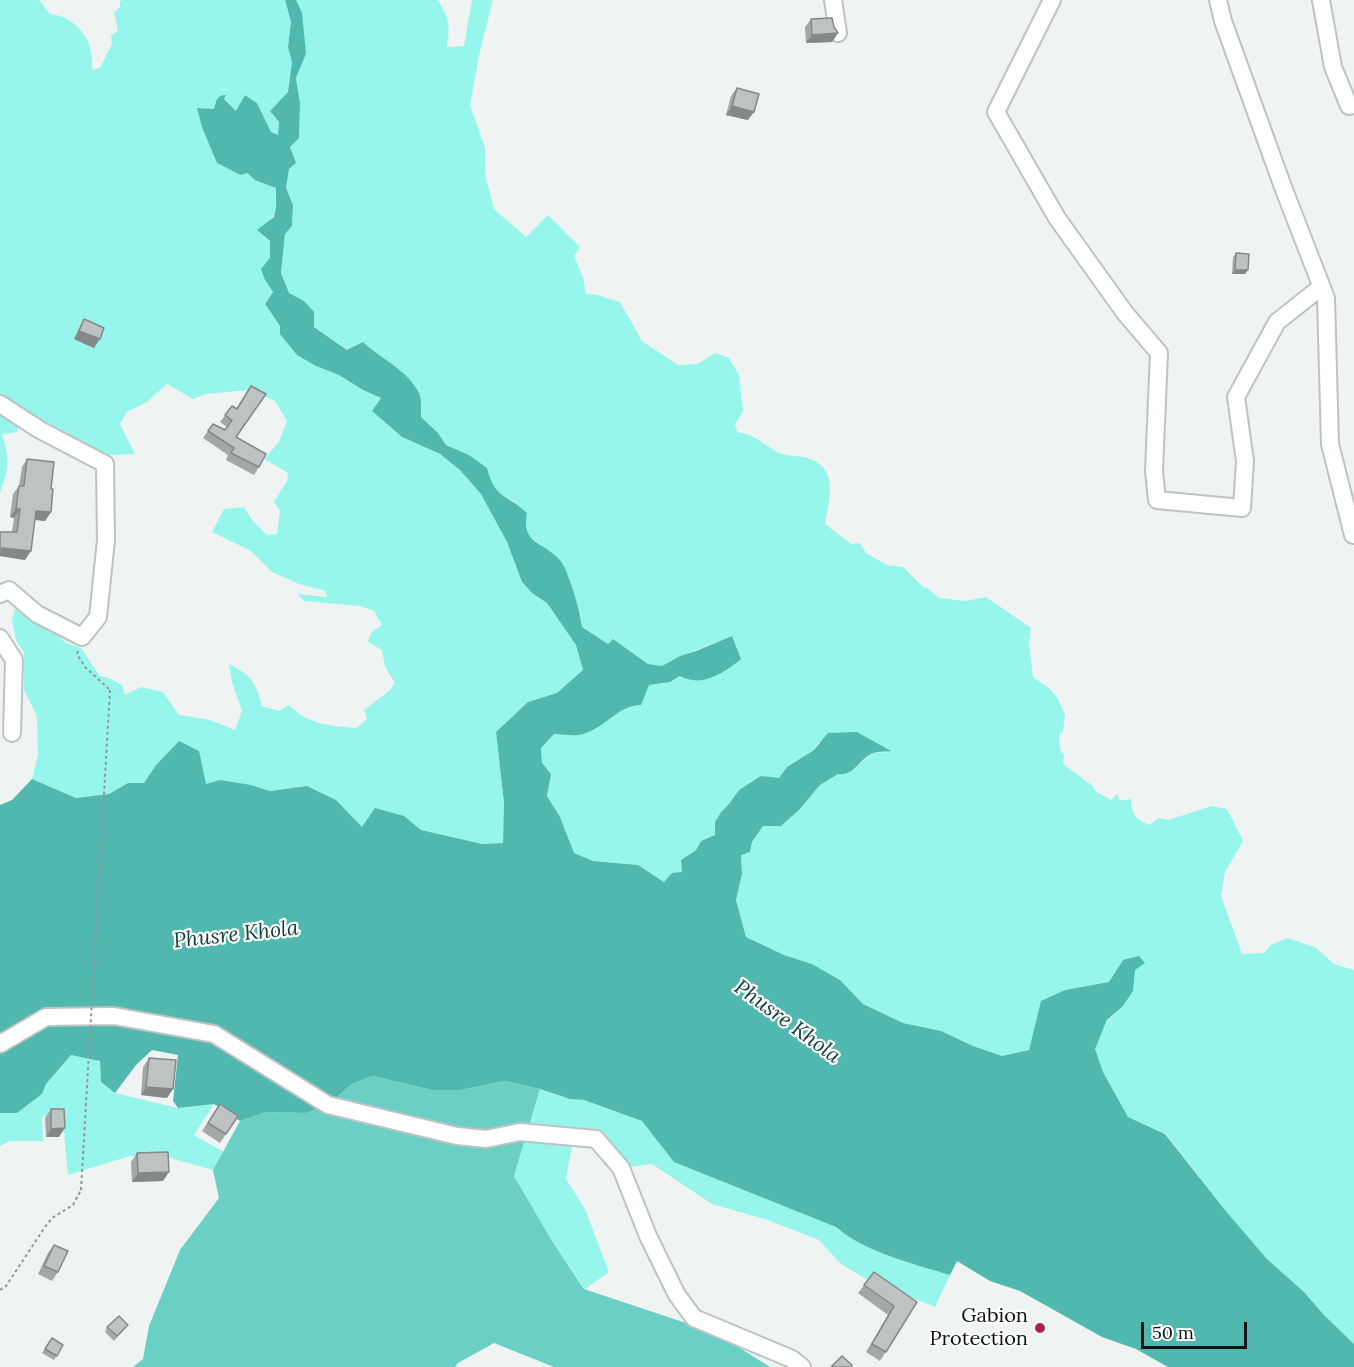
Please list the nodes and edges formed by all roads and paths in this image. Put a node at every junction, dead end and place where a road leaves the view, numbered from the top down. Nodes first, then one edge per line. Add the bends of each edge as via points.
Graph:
1 (833, 0) edge
2 (1052, 0) edge
3 (1218, 0) edge
4 (1321, 0) edge
5 (838, 33) edge
6 (1354, 105) edge
7 (1321, 287) junction
8 (0, 404) edge
9 (1353, 535) edge
10 (0, 594) edge
11 (82, 637) junction
12 (0, 638) edge
13 (12, 733) dead end
14 (0, 1044) edge
15 (0, 1290) edge
16 (802, 1367) edge

1 - 5 street
2 - 7 street via 996,112 1057,218 1125,313 1160,353 1154,471 1157,500 1242,508 1245,461 1236,398 1277,322
3 - 7 street
4 - 6 street via 1333,67 1349,106
7 - 9 street via 1326,298 1330,444
8 - 11 street via 105,464 106,540 98,617
10 - 11 street via 9,590 37,614
11 - 15 path, bridge via 77,654 110,690 81,1190 73,1205 52,1218
12 - 13 street via 14,660
14 - 16 street via 46,1017 114,1016 214,1034 328,1105 457,1136 486,1139 520,1132 596,1139 621,1168 648,1236 677,1295 694,1318 792,1359

